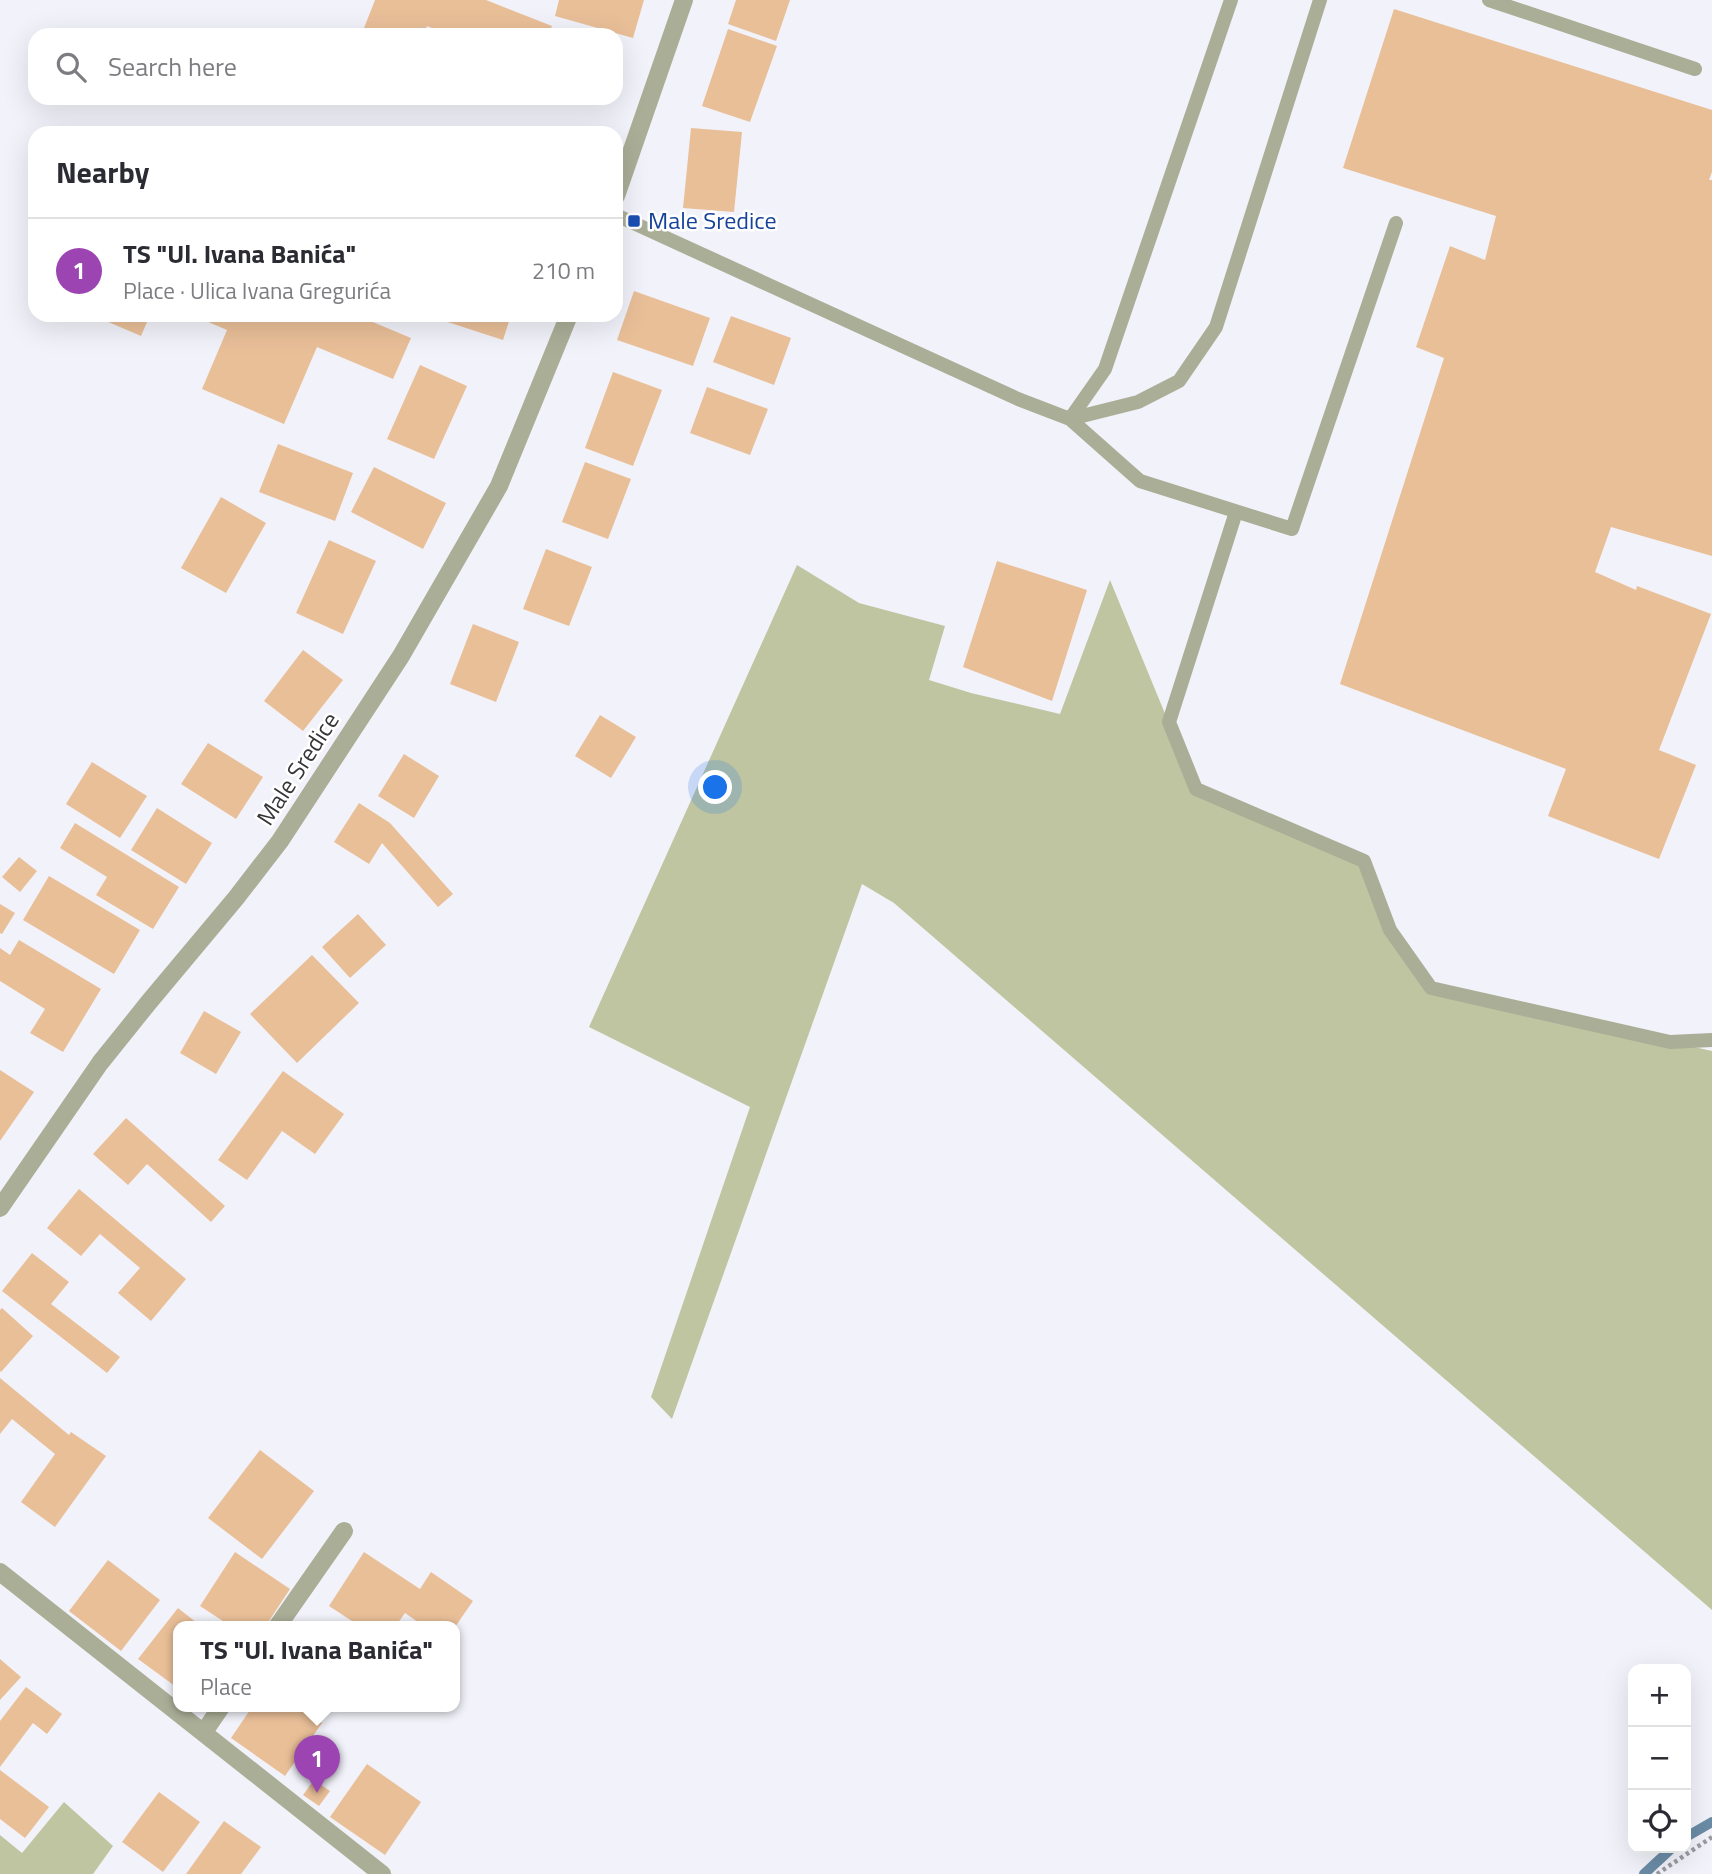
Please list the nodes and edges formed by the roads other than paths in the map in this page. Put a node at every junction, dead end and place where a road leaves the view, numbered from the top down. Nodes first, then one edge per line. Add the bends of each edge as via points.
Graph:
1 (684, 0) edge
2 (1231, 0) edge
3 (1320, 0) edge
4 (1489, 0) edge
5 (1695, 69) dead end
6 (623, 177) edge
7 (623, 218) edge
8 (1396, 223) dead end
9 (566, 322) edge
10 (1070, 419) junction
11 (1236, 512) junction
12 (1712, 1040) edge
13 (0, 1208) edge
14 (344, 1531) dead end
15 (0, 1572) edge
16 (281, 1621) edge
17 (173, 1708) edge
18 (178, 1712) edge
19 (218, 1712) edge
20 (204, 1732) junction
21 (382, 1874) edge

1 - 6 street
2 - 10 lane via 1105,369
3 - 10 lane via 1216,327 1180,381 1138,402
4 - 5 lane
7 - 10 lane
8 - 11 lane via 1292,529
9 - 13 street, Male Sredice via 499,486 401,656 280,841 100,1063
10 - 11 lane via 1140,481
11 - 12 lane via 1169,722 1196,789 1364,861 1390,930 1431,988 1670,1042
14 - 16 street
15 - 17 street
18 - 20 street
19 - 20 street
20 - 21 street

